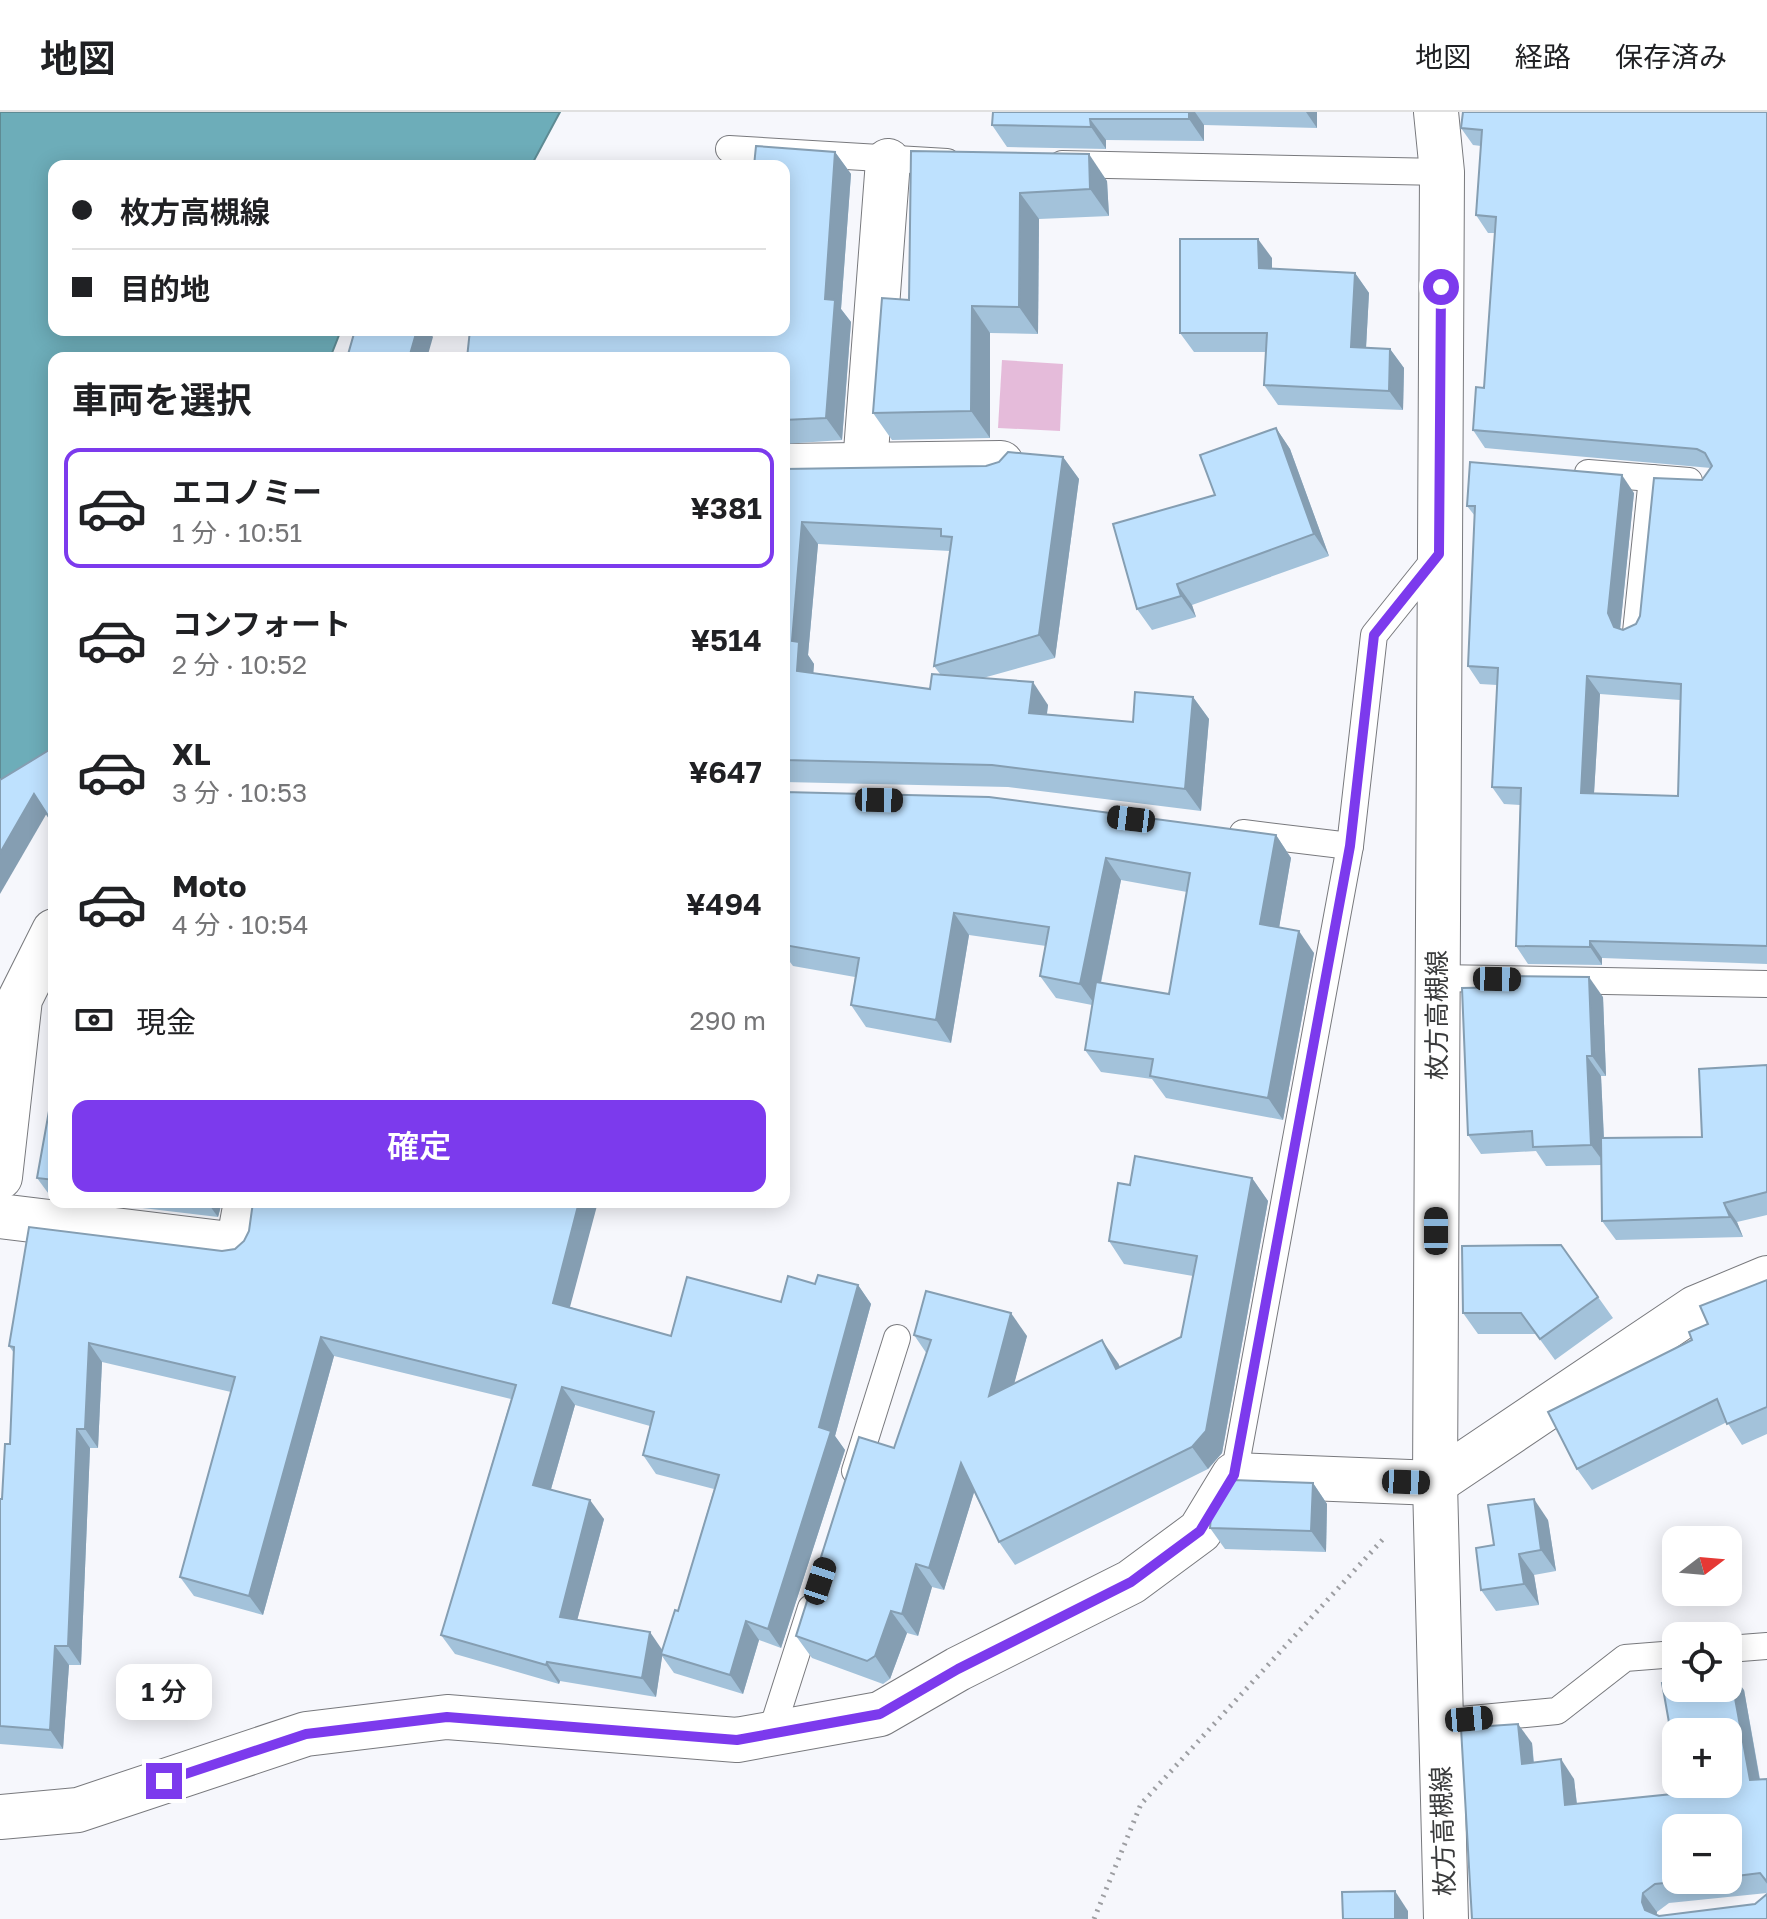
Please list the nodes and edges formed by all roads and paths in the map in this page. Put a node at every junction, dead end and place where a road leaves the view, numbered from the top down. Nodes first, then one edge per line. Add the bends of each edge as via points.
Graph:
1 (1436, 112) edge
2 (729, 149) dead end
3 (888, 161) junction
4 (967, 163) edge
5 (1030, 164) edge
6 (1442, 172) junction
7 (1001, 463) edge
8 (865, 465) junction
9 (790, 466) edge
10 (1561, 471) edge
11 (1652, 478) junction
12 (1708, 483) edge
13 (1439, 554) junction
14 (1636, 632) edge
15 (1225, 830) edge
16 (1350, 846) junction
17 (48, 943) edge
18 (1438, 978) junction
19 (1767, 984) edge
20 (0, 1177) edge
21 (245, 1208) edge
22 (0, 1216) edge
23 (1767, 1278) edge
24 (897, 1338) dead end
25 (1234, 1475) junction
26 (1435, 1483) junction
27 (849, 1490) edge
28 (820, 1581) edge
29 (1767, 1646) edge
30 (1742, 1648) edge
31 (1662, 1655) edge
32 (1440, 1722) junction
33 (771, 1733) junction
34 (0, 1817) edge
35 (1094, 1919) edge
36 (1446, 1919) edge

1 - 6 street, 枚方高槻線
2 - 3 lane
3 - 4 lane
3 - 8 street
5 - 6 lane
6 - 13 street, 枚方高槻線 via 1455,462
7 - 8 street
8 - 9 street
10 - 11 lane
11 - 12 lane
11 - 14 lane
13 - 16 lane via 1374,635
13 - 18 street, 枚方高槻線
15 - 16 lane
16 - 25 lane
17 - 20 street via 20,999
18 - 19 lane
18 - 26 street, 枚方高槻線
21 - 22 street via 238,1245
23 - 26 street via 1695,1308
24 - 27 lane
25 - 26 street
25 - 33 street via 1200,1531 1131,1582 880,1714
26 - 32 street, 枚方高槻線
26 - 35 path via 1141,1804
28 - 33 lane
29 - 30 lane
31 - 32 lane via 1625,1658 1557,1711
32 - 36 street, 枚方高槻線
33 - 34 street via 737,1740 447,1717 306,1734 78,1810

